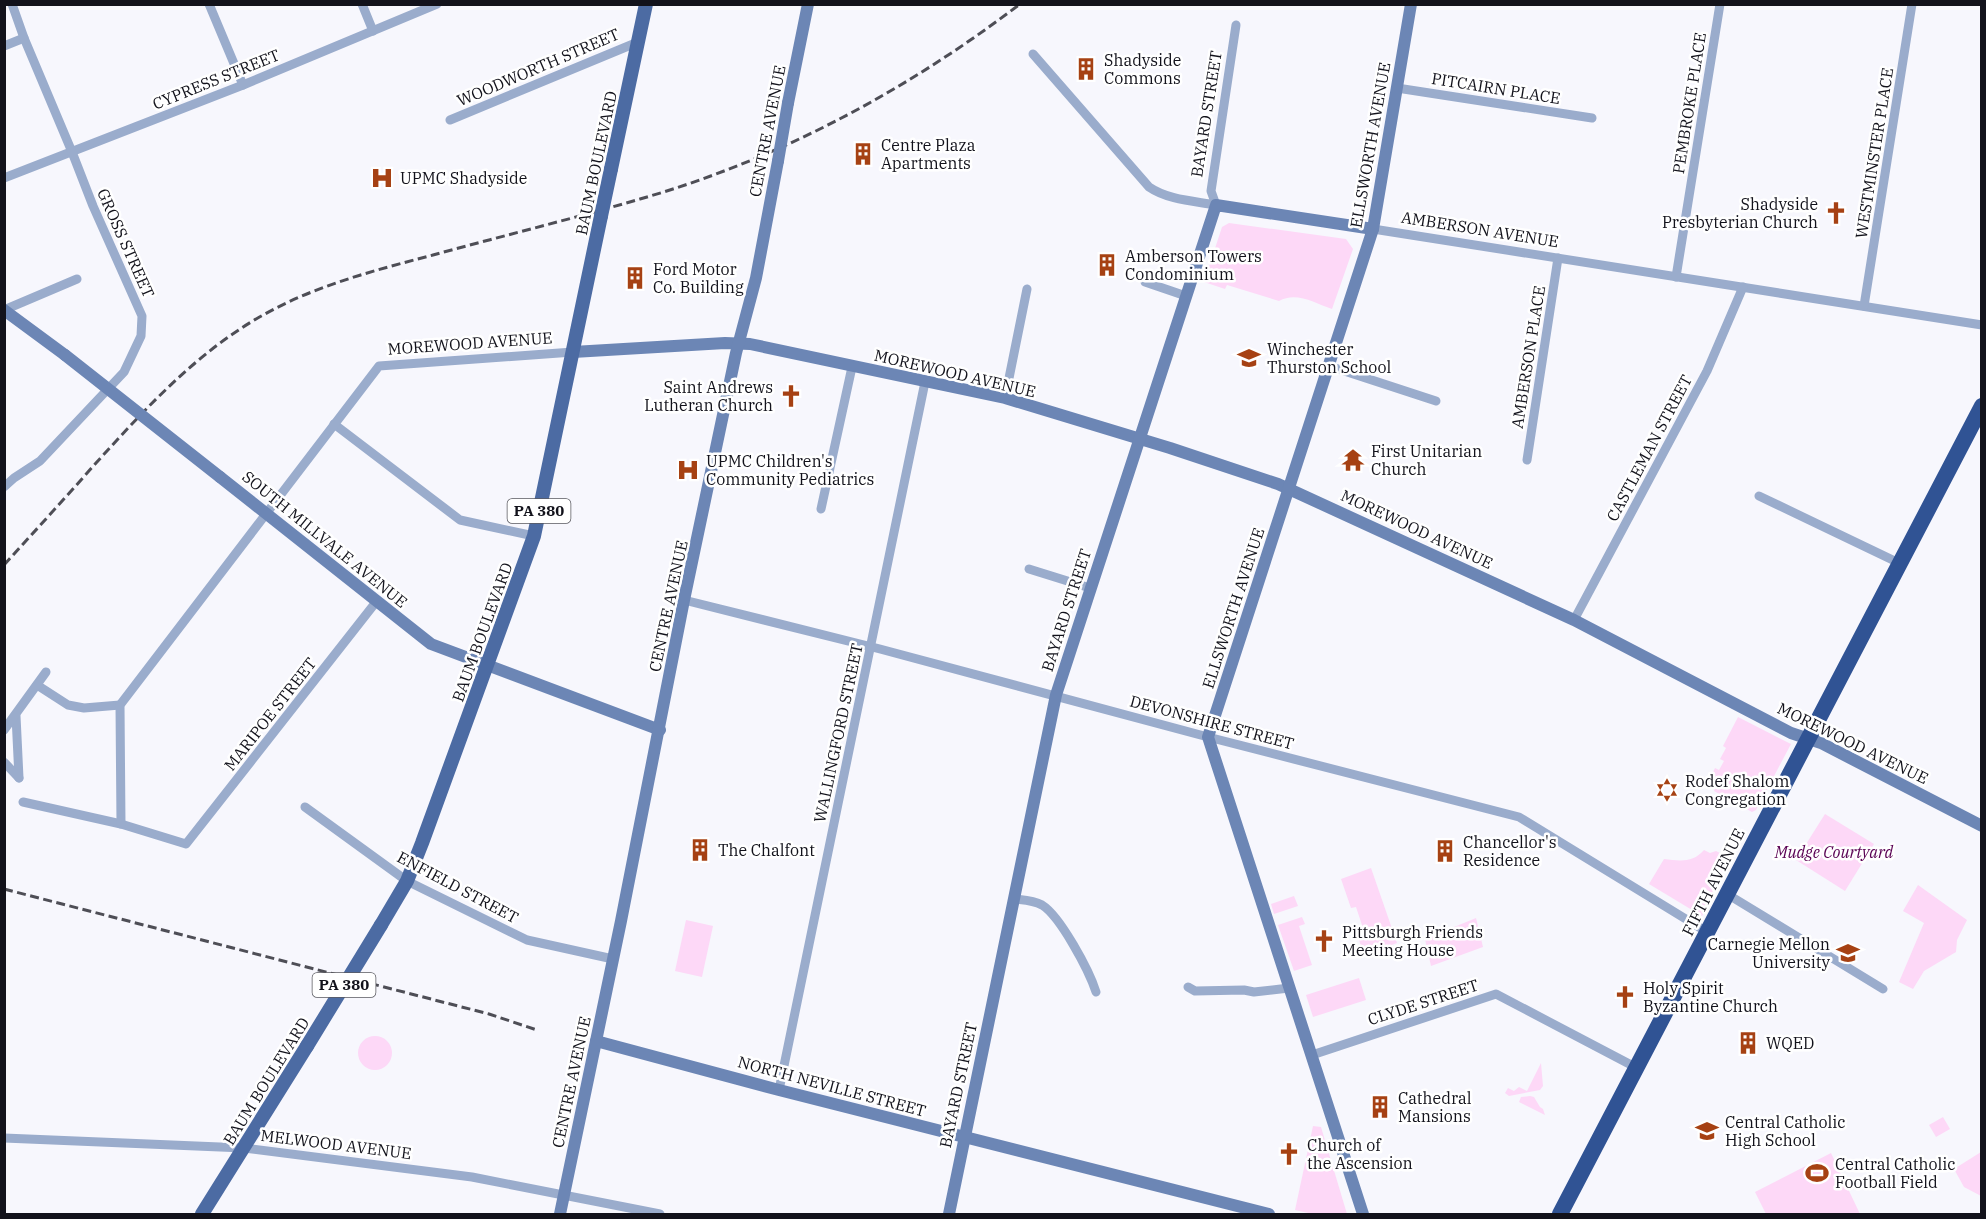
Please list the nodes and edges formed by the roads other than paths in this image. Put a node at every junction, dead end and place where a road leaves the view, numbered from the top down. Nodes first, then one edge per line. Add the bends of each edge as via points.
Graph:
1 (12, 4) edge
2 (209, 4) edge
3 (362, 4) edge
4 (437, 4) edge
5 (646, 4) edge
6 (808, 4) edge
7 (1411, 4) edge
8 (1719, 4) edge
9 (1912, 4) edge
10 (1236, 25) dead end
11 (373, 31) junction
12 (24, 38) junction
13 (638, 42) junction
14 (4, 46) edge
15 (1033, 54) dead end
16 (243, 85) junction
17 (1397, 88) junction
18 (1592, 118) dead end
19 (450, 120) dead end
20 (72, 152) junction
21 (4, 178) edge
22 (1216, 205) junction
23 (1373, 229) junction
24 (1558, 258) junction
25 (1676, 277) junction
26 (77, 279) dead end
27 (1145, 282) dead end
28 (1743, 287) junction
29 (1027, 289) dead end
30 (1186, 296) junction
31 (1864, 306) junction
32 (4, 310) edge
33 (1982, 325) edge
34 (739, 343) junction
35 (573, 352) junction
36 (1329, 366) junction
37 (852, 367) junction
38 (925, 382) junction
39 (1005, 398) junction
40 (1436, 401) dead end
41 (1982, 406) edge
42 (334, 424) junction
43 (1140, 439) junction
44 (1527, 460) dead end
45 (4, 487) edge
46 (1289, 488) junction
47 (1759, 496) dead end
48 (821, 509) dead end
49 (266, 514) junction
50 (534, 536) junction
51 (1899, 563) junction
52 (1029, 569) dead end
53 (1090, 588) junction
54 (684, 600) junction
55 (376, 602) junction
56 (1574, 620) junction
57 (871, 647) junction
58 (488, 666) junction
59 (46, 672) dead end
60 (38, 685) junction
61 (1056, 695) junction
62 (120, 705) junction
63 (16, 716) junction
64 (4, 730) edge
65 (660, 730) junction
66 (1208, 737) junction
67 (1808, 738) junction
68 (4, 762) edge
69 (23, 802) dead end
70 (305, 807) dead end
71 (121, 824) junction
72 (1982, 826) edge
73 (408, 881) junction
74 (1726, 894) junction
75 (1015, 899) junction
76 (1707, 932) junction
77 (613, 959) junction
78 (1188, 987) dead end
79 (1289, 988) junction
80 (1883, 989) dead end
81 (1096, 992) dead end
82 (596, 1041) junction
83 (1312, 1055) junction
84 (1637, 1068) junction
85 (779, 1090) junction
86 (964, 1137) junction
87 (4, 1138) edge
88 (244, 1148) junction
89 (565, 1195) junction
90 (202, 1215) edge
91 (560, 1215) edge
92 (660, 1215) edge
93 (949, 1215) edge
94 (1269, 1215) edge
95 (1363, 1215) edge
96 (1560, 1215) edge

1 - 12 street, GROSS STREET
2 - 16 street
3 - 11 street
4 - 11 street, CYPRESS STREET
5 - 13 main road, BAUM BOULEVARD / PA 380
6 - 34 street, CENTRE AVENUE, bridge via 756,278
7 - 17 street, ELLSWORTH AVENUE
8 - 25 street, PEMBROKE PLACE
9 - 31 street, WESTMINSTER PLACE
10 - 22 street, BAYARD STREET via 1210,191
11 - 16 street, CYPRESS STREET
12 - 14 street
12 - 20 street, GROSS STREET
13 - 19 street, WOODWORTH STREET
13 - 35 main road, BAUM BOULEVARD / PA 380, bridge
15 - 22 street, AMBERSON AVENUE via 1149,187 1158,193
16 - 20 street, CYPRESS STREET
17 - 18 street, PITCAIRN PLACE
17 - 23 street, ELLSWORTH AVENUE
20 - 21 street, CYPRESS STREET
20 - 45 street, GROSS STREET via 142,316 141,336 124,372 40,461
22 - 23 street, AMBERSON AVENUE
22 - 30 street, BAYARD STREET
23 - 24 street, AMBERSON AVENUE
23 - 36 street, ELLSWORTH AVENUE
24 - 25 street, AMBERSON AVENUE
24 - 44 street, AMBERSON PLACE
25 - 28 street, AMBERSON AVENUE
26 - 32 street
27 - 30 street
28 - 31 street, AMBERSON AVENUE
28 - 56 street, CASTLEMAN STREET via 1707,371
29 - 39 street
30 - 43 street, BAYARD STREET
31 - 33 street, AMBERSON AVENUE
32 - 49 street, SOUTH MILLVALE AVENUE, bridge
34 - 35 street, MOREWOOD AVENUE
34 - 37 street, MOREWOOD AVENUE
34 - 54 street, CENTRE AVENUE
35 - 42 street, MOREWOOD AVENUE via 378,366
35 - 50 main road, BAUM BOULEVARD / PA 380
36 - 40 street
36 - 46 street, ELLSWORTH AVENUE
37 - 38 street, MOREWOOD AVENUE
37 - 48 street
38 - 39 street, MOREWOOD AVENUE
38 - 57 street, WALLINGFORD STREET
39 - 43 street, MOREWOOD AVENUE
41 - 51 highway, FIFTH AVENUE
42 - 49 street, MOREWOOD AVENUE
42 - 50 street via 460,520
43 - 46 street, MOREWOOD AVENUE
43 - 53 street, BAYARD STREET
46 - 56 street, MOREWOOD AVENUE
46 - 66 street, ELLSWORTH AVENUE
47 - 51 street
49 - 55 street, SOUTH MILLVALE AVENUE
49 - 62 street, MOREWOOD AVENUE
50 - 58 main road, BAUM BOULEVARD / PA 380
51 - 67 highway, FIFTH AVENUE
52 - 53 street
53 - 61 street, BAYARD STREET
54 - 57 street, DEVONSHIRE STREET
54 - 65 street, CENTRE AVENUE
55 - 58 street, SOUTH MILLVALE AVENUE via 431,644
55 - 71 street, MARIPOE STREET via 186,844
56 - 67 street, MOREWOOD AVENUE via 1791,733
57 - 61 street, DEVONSHIRE STREET
57 - 85 street, WALLINGFORD STREET
58 - 65 street, SOUTH MILLVALE AVENUE
58 - 73 main road, BAUM BOULEVARD / PA 380
59 - 60 street
60 - 62 street via 68,705
60 - 63 street
61 - 66 street, DEVONSHIRE STREET
61 - 75 street, BAYARD STREET
62 - 71 street
63 - 64 street
63 - 68 street via 19,778
65 - 77 street, CENTRE AVENUE
66 - 76 street, DEVONSHIRE STREET via 1519,817
66 - 79 street
67 - 72 street, MOREWOOD AVENUE
67 - 74 highway, FIFTH AVENUE
69 - 71 street
70 - 73 street, ENFIELD STREET
73 - 77 street, ENFIELD STREET via 526,940
73 - 88 main road, BAUM BOULEVARD / PA 380, bridge
74 - 76 highway, FIFTH AVENUE
74 - 80 street
75 - 81 street via 1031,900 1054,916
75 - 86 street, BAYARD STREET
76 - 84 highway, FIFTH AVENUE
77 - 82 street, CENTRE AVENUE
78 - 79 street via 1195,991 1254,992
79 - 83 street
82 - 85 street, NORTH NEVILLE STREET
82 - 89 street, CENTRE AVENUE
83 - 84 street, CLYDE STREET via 1496,994
83 - 95 street
84 - 96 highway, FIFTH AVENUE
85 - 86 street, NORTH NEVILLE STREET
86 - 93 street, BAYARD STREET
86 - 94 street, NORTH NEVILLE STREET
87 - 88 street, MELWOOD AVENUE
88 - 89 street, MELWOOD AVENUE via 472,1177
88 - 90 main road, BAUM BOULEVARD / PA 380
89 - 91 street, CENTRE AVENUE
89 - 92 street, MELWOOD AVENUE

